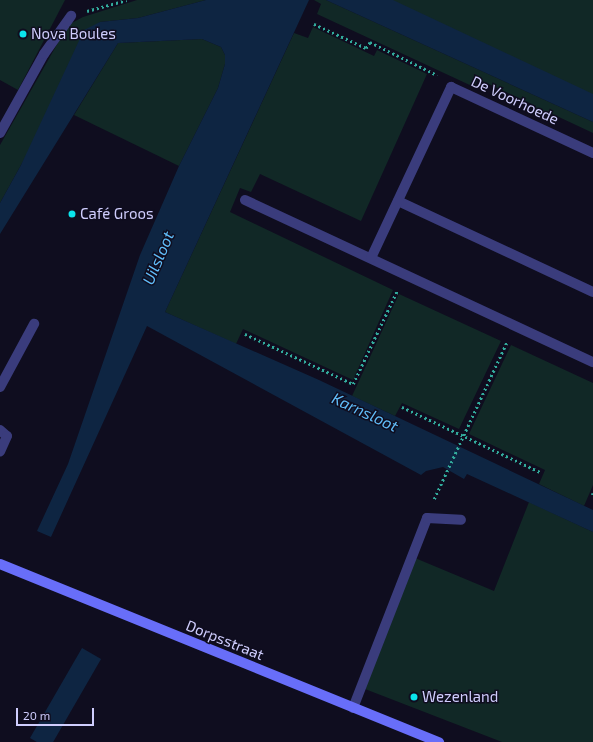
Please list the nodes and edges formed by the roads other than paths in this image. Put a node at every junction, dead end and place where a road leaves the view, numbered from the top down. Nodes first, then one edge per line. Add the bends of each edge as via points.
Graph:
1 (71, 16) road end
2 (0, 133) edge
3 (593, 153) edge
4 (245, 200) dead end
5 (398, 200) junction
6 (370, 258) junction
7 (593, 292) edge
8 (34, 324) dead end
9 (593, 362) edge
10 (0, 386) edge
11 (0, 430) edge
12 (0, 452) edge
13 (461, 520) dead end
14 (0, 564) edge
15 (353, 708) junction
16 (439, 742) edge

1 - 2 street via 44,54
3 - 5 street, De Voorhoede via 451,86
4 - 6 street
5 - 6 street, De Voorhoede
5 - 7 street
6 - 9 street
8 - 10 street
11 - 12 street via 7,436
13 - 15 street via 427,518
14 - 15 street, Dorpsstraat
15 - 16 street, Dorpsstraat

